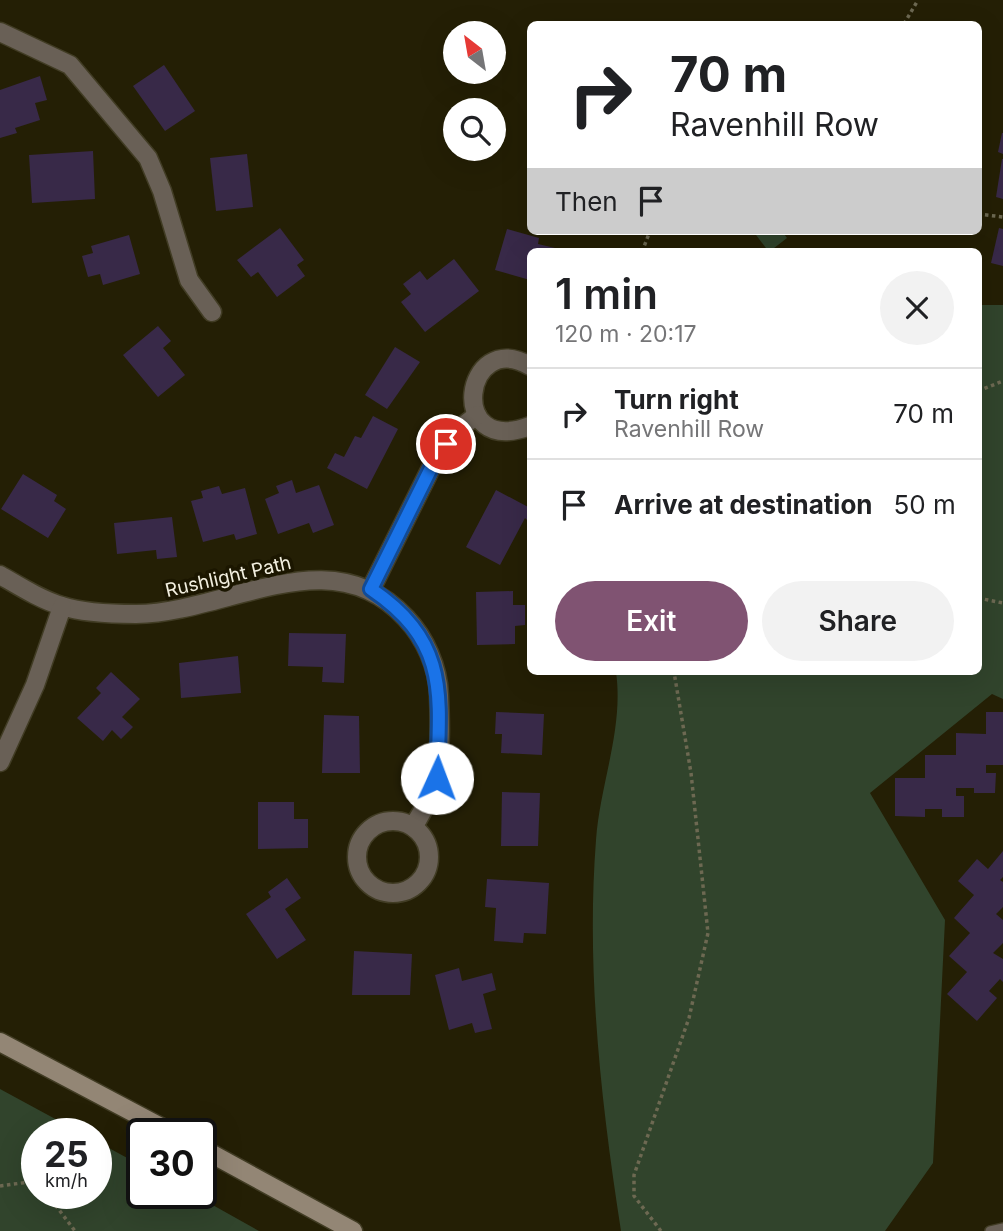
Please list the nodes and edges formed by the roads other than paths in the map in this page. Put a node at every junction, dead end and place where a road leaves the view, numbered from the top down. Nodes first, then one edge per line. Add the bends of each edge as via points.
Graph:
1 (0, 32) edge
2 (212, 312) dead end
3 (527, 365) edge
4 (477, 415) junction
5 (527, 427) edge
6 (0, 575) edge
7 (371, 589) junction
8 (62, 607) junction
9 (0, 762) edge
10 (413, 827) junction
11 (0, 1042) edge
12 (144, 1118) edge
13 (217, 1157) edge
14 (1003, 1228) edge
15 (353, 1231) edge
16 (990, 1231) edge

1 - 2 street via 70,65 148,158 189,280
3 - 4 street via 508,358 481,371 471,396
4 - 5 street via 498,432
4 - 7 street via 455,432 437,456
6 - 8 street, Rushlight Path
7 - 8 street, Rushlight Path via 321,579 167,612 135,614
7 - 10 street, Rushlight Path via 393,603 410,622 435,668 439,687 437,778
8 - 9 street via 35,685
10 - 10 street via 429,851 421,879 398,893 370,885 358,865 362,839 383,822
11 - 12 main road
13 - 15 main road
14 - 16 lane

